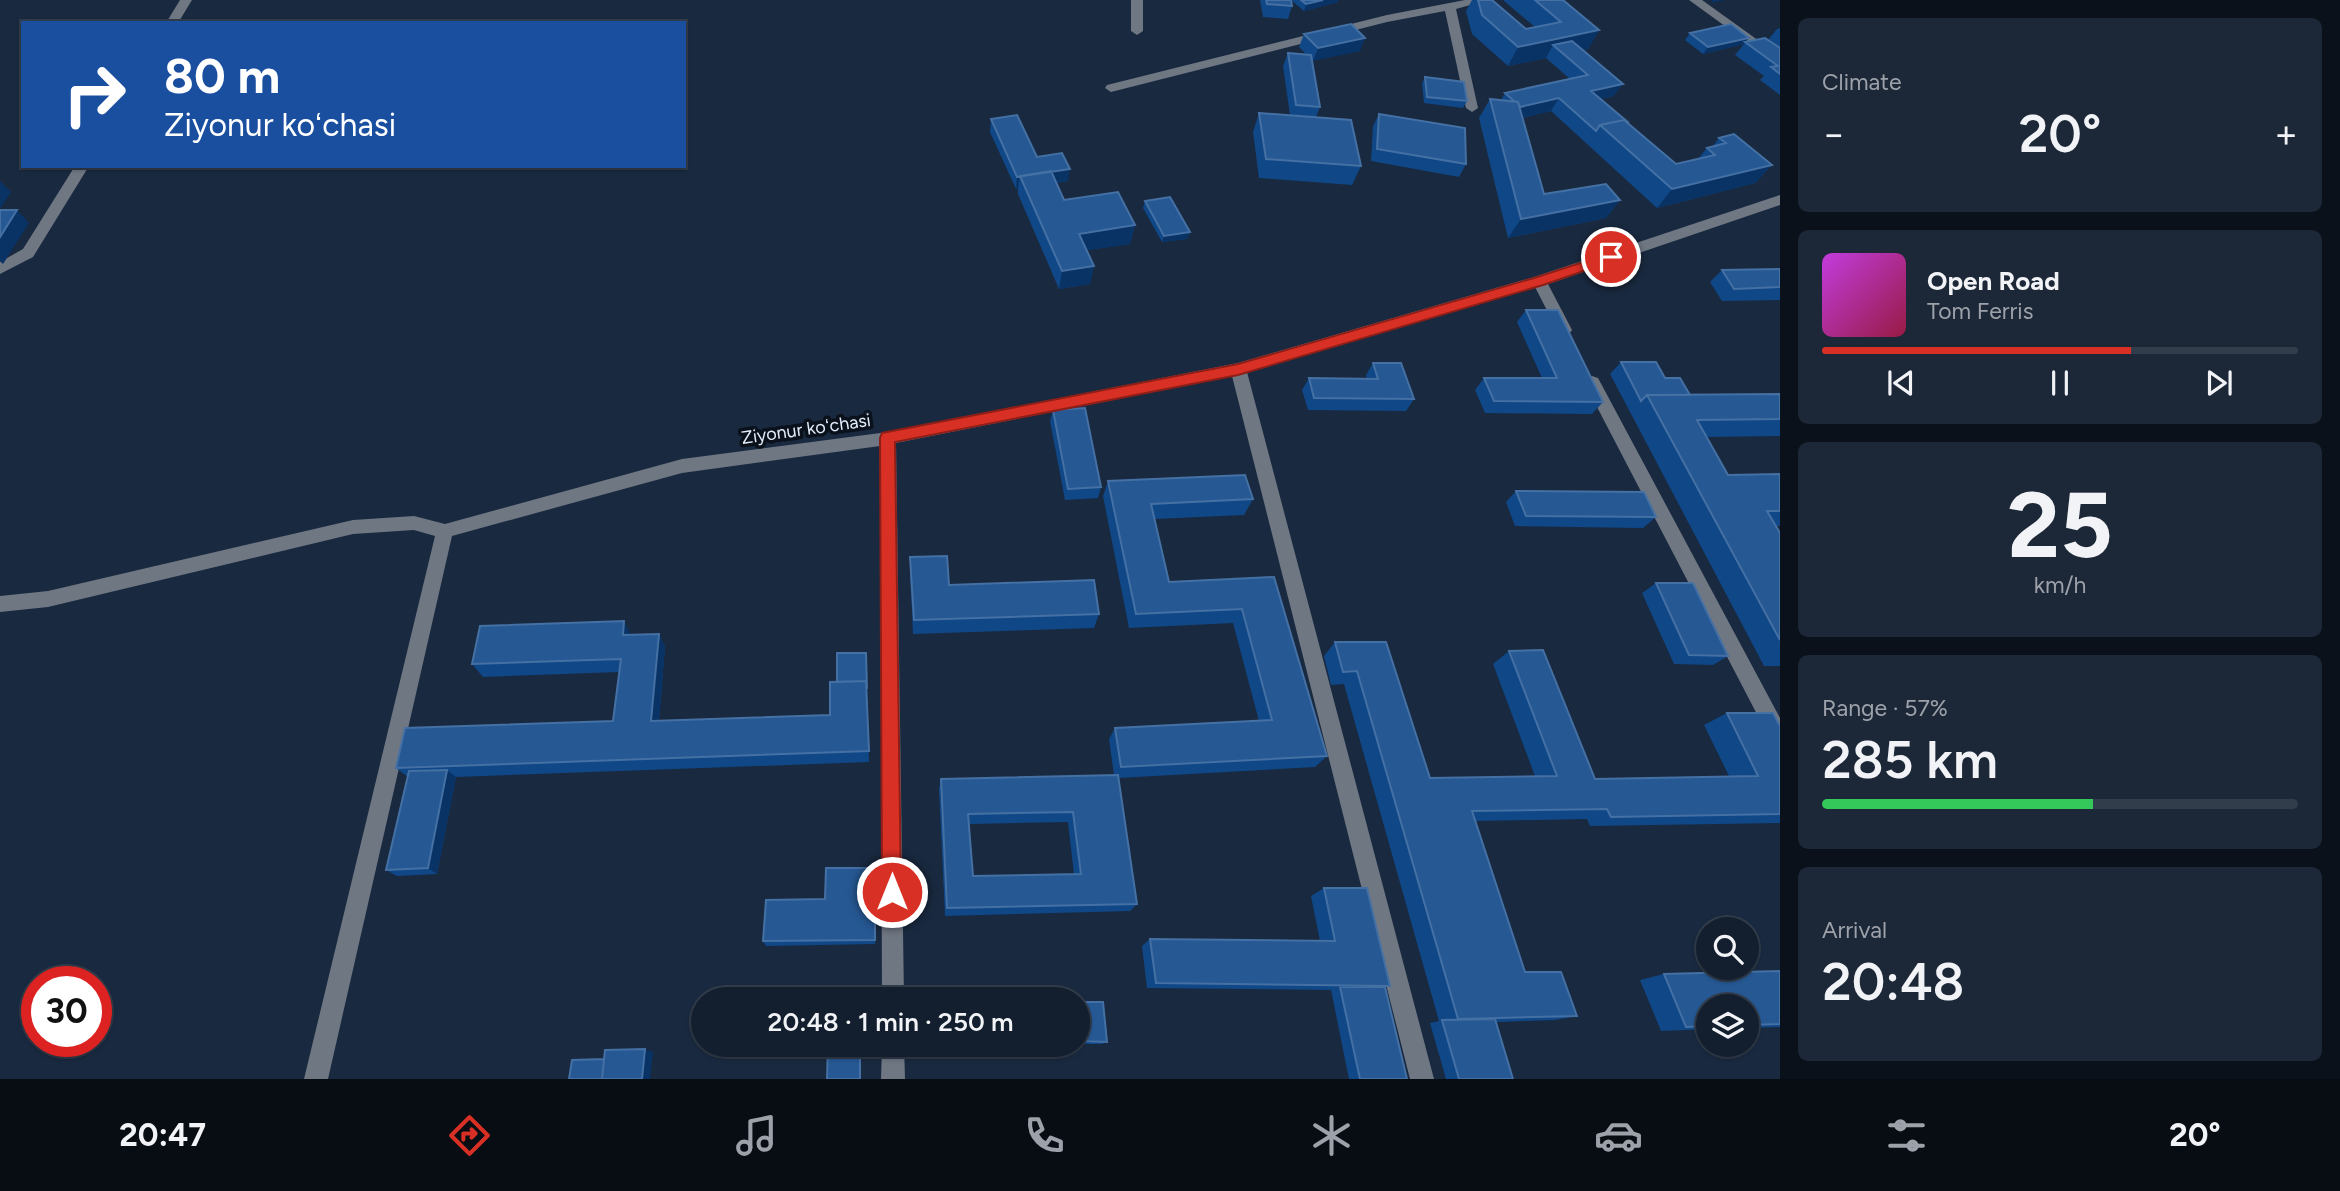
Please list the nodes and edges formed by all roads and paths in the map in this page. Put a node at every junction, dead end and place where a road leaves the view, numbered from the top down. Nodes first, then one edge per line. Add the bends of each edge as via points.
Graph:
1 (186, 0) edge
2 (1137, 0) edge
3 (1482, 0) edge
4 (1695, 0) edge
5 (1450, 6) junction
6 (173, 21) edge
7 (1137, 31) dead end
8 (1780, 62) edge
9 (1111, 88) dead end
10 (1472, 108) dead end
11 (81, 168) edge
12 (1780, 200) edge
13 (0, 269) edge
14 (1539, 281) junction
15 (1571, 343) edge
16 (1584, 368) edge
17 (1238, 369) junction
18 (887, 438) junction
19 (445, 531) junction
20 (0, 604) edge
21 (1780, 738) edge
22 (893, 987) edge
23 (893, 1057) edge
24 (316, 1079) edge
25 (893, 1079) edge
26 (1422, 1079) edge

1 - 6 street
2 - 7 street
3 - 5 street
4 - 8 street
5 - 9 street
5 - 10 street
11 - 13 street via 28,253
12 - 14 street, Ziyonur koʻchasi
14 - 15 street
14 - 17 street, Ziyonur koʻchasi
16 - 21 street
17 - 18 street, Ziyonur koʻchasi
17 - 26 street
18 - 19 street, Ziyonur koʻchasi via 682,466
18 - 22 street
19 - 20 street via 414,523 353,527 48,599
19 - 24 street
23 - 25 street

